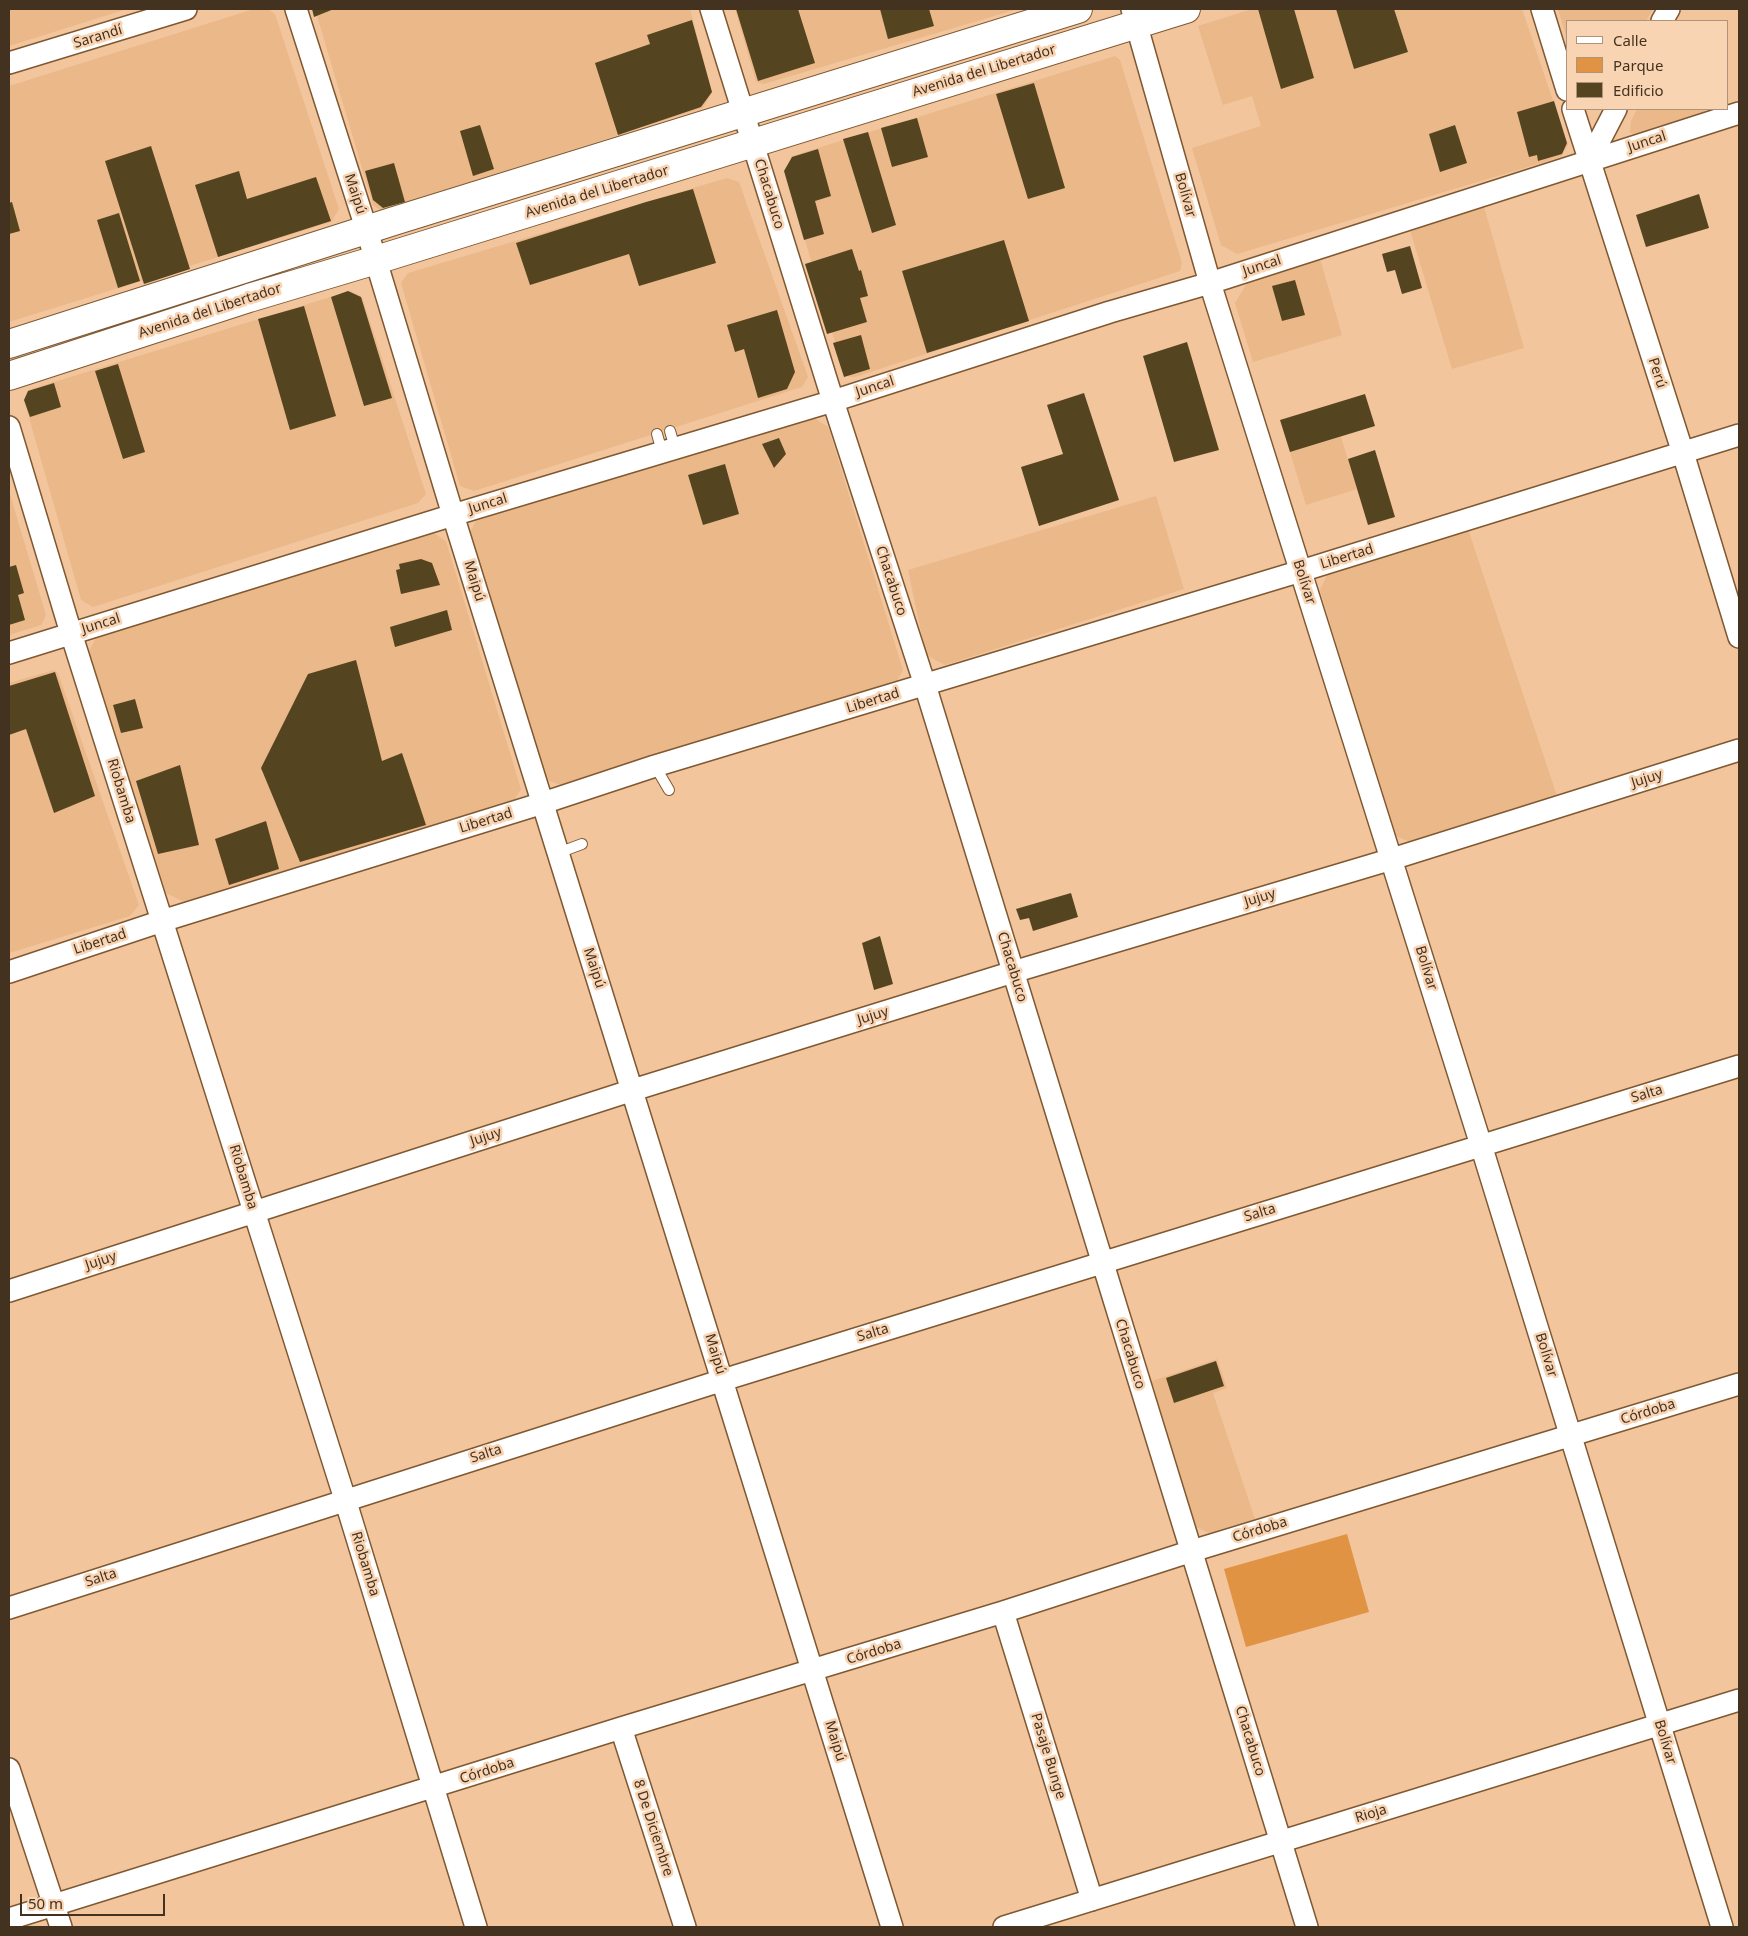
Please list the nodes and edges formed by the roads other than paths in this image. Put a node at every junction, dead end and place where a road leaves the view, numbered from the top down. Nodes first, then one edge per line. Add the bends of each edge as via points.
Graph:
1 (186, 9) edge
2 (296, 9) edge
3 (711, 9) edge
4 (1078, 9) edge
5 (1186, 9) edge
6 (1542, 9) edge
7 (1669, 9) edge
8 (1134, 16) edge
9 (1663, 20) edge
10 (9, 63) edge
11 (1566, 87) edge
12 (1573, 110) edge
13 (1615, 110) edge
14 (743, 112) junction
15 (1739, 113) edge
16 (753, 143) junction
17 (1589, 161) junction
18 (367, 231) junction
19 (376, 260) junction
20 (1210, 283) junction
21 (9, 344) edge
22 (9, 376) edge
23 (833, 401) junction
24 (9, 427) edge
25 (1739, 435) edge
26 (1683, 452) junction
27 (453, 515) junction
28 (1300, 571) junction
29 (71, 633) junction
30 (1739, 637) edge
31 (9, 653) edge
32 (924, 685) junction
33 (1739, 750) edge
34 (655, 766) junction
35 (669, 790) dead end
36 (543, 803) junction
37 (582, 844) dead end
38 (558, 853) junction
39 (1392, 858) junction
40 (162, 922) junction
41 (9, 972) edge
42 (1013, 972) junction
43 (1739, 1066) edge
44 (633, 1090) junction
45 (1481, 1145) junction
46 (253, 1211) junction
47 (1102, 1263) junction
48 (9, 1291) edge
49 (723, 1380) junction
50 (1739, 1384) edge
51 (1570, 1435) junction
52 (345, 1499) junction
53 (1192, 1551) junction
54 (9, 1608) edge
55 (1003, 1612) junction
56 (813, 1670) junction
57 (1739, 1700) edge
58 (1659, 1725) junction
59 (621, 1728) junction
60 (9, 1769) edge
61 (433, 1788) junction
62 (1280, 1842) junction
63 (1092, 1900) junction
64 (54, 1905) junction
65 (9, 1919) edge
66 (60, 1927) edge
67 (476, 1927) edge
68 (685, 1927) edge
69 (892, 1927) edge
70 (1004, 1927) edge
71 (1307, 1927) edge
72 (1722, 1927) edge

1 - 10 street, Sarandí
2 - 18 street, Maipú
3 - 14 street, Chacabuco
4 - 14 main road, Avenida del Libertador
5 - 8 main road, Avenida del Libertador
6 - 11 street
7 - 9 street
8 - 16 main road, Avenida del Libertador
8 - 20 street, Bolívar
12 - 17 street, Perú
13 - 17 street
14 - 16 street, Chacabuco
14 - 18 main road, Avenida del Libertador
15 - 17 street, Juncal
16 - 19 main road, Avenida del Libertador
16 - 23 street, Chacabuco
17 - 20 street, Juncal
17 - 26 street, Perú
18 - 19 street, Maipú
18 - 21 main road, Avenida del Libertador
19 - 22 main road, Avenida del Libertador
19 - 27 street, Maipú
20 - 23 street, Juncal
20 - 28 street, Bolívar
23 - 27 street, Juncal via 666,441
23 - 32 street, Chacabuco
24 - 29 street, Riobamba
25 - 26 street, Libertad
26 - 28 street, Libertad
26 - 30 street, Perú
27 - 29 street, Juncal
27 - 36 street, Maipú
28 - 32 street, Libertad
28 - 39 street, Bolívar
29 - 31 street, Juncal
29 - 40 street, Riobamba
32 - 34 street, Libertad
32 - 42 street, Chacabuco
33 - 39 street, Jujuy
34 - 35 lane
34 - 36 street, Libertad
36 - 38 street, Maipú
36 - 40 street, Libertad
37 - 38 lane
38 - 44 street, Maipú
39 - 42 street, Jujuy
39 - 45 street, Bolívar
40 - 41 street, Libertad
40 - 46 street, Riobamba
42 - 44 street, Jujuy
42 - 47 street, Chacabuco
43 - 45 street, Salta
44 - 46 street, Jujuy
44 - 49 street, Maipú
45 - 47 street, Salta
45 - 51 street, Bolívar
46 - 48 street, Jujuy
46 - 52 street, Riobamba
47 - 49 street, Salta
47 - 53 street, Chacabuco
49 - 52 street, Salta
49 - 56 street, Maipú
50 - 51 street, Córdoba
51 - 53 street, Córdoba
51 - 58 street, Bolívar
52 - 54 street, Salta
52 - 61 street, Riobamba
53 - 55 street, Córdoba
53 - 62 street, Chacabuco
55 - 56 street, Córdoba
55 - 63 street, Pasaje Bunge
56 - 59 street, Córdoba
56 - 69 street, Maipú
57 - 58 street, Rioja
58 - 62 street, Rioja
58 - 72 street, Bolívar
59 - 61 street, Córdoba
59 - 68 street, 8 De Diciembre
60 - 64 street
61 - 64 street, Córdoba
61 - 67 street, Riobamba
62 - 63 street, Rioja
62 - 71 street, Chacabuco
63 - 70 street, Rioja
64 - 65 street, Córdoba
64 - 66 street

